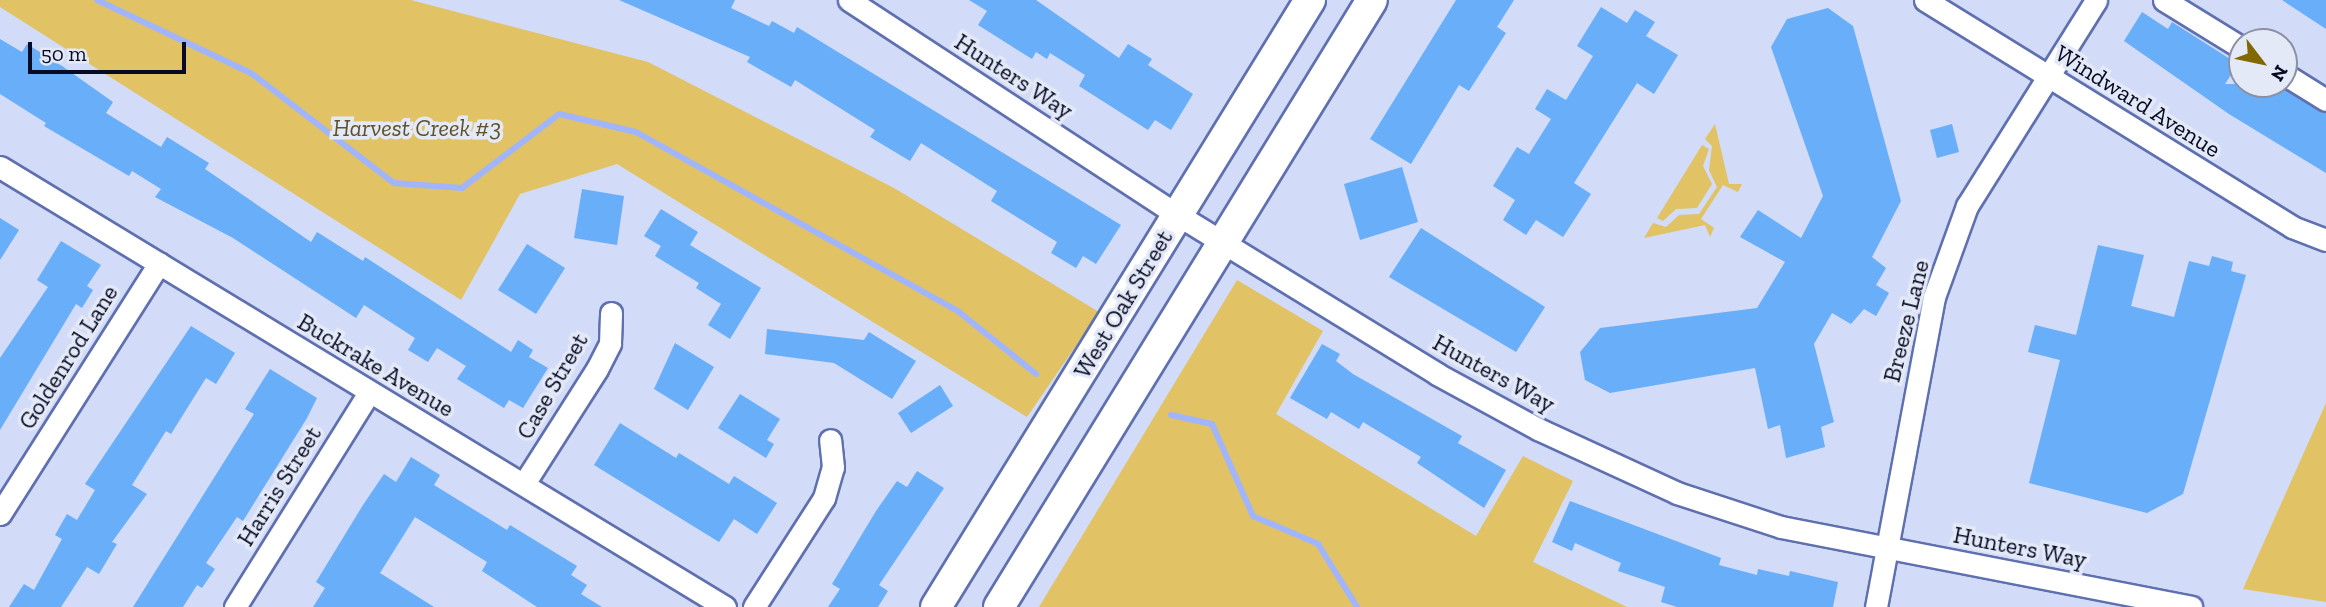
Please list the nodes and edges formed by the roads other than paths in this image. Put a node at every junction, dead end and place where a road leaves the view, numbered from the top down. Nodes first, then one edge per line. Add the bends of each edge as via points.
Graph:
1 (849, 0) edge
2 (1310, 0) edge
3 (1372, 0) edge
4 (1925, 0) edge
5 (2096, 0) edge
6 (2164, 0) edge
7 (2228, 39) edge
8 (2049, 77) junction
9 (2298, 83) edge
10 (2326, 100) edge
11 (0, 167) edge
12 (1178, 215) junction
13 (2326, 240) edge
14 (1223, 242) junction
15 (159, 263) junction
16 (611, 313) dead end
17 (368, 394) junction
18 (830, 440) dead end
19 (526, 482) junction
20 (0, 514) edge
21 (1886, 548) junction
22 (235, 607) edge
23 (725, 607) edge
24 (754, 607) edge
25 (936, 607) edge
26 (999, 607) edge
27 (1876, 607) edge
28 (2191, 607) edge

1 - 12 street, Hunters Way
2 - 12 main road, West Oak Street
3 - 14 main road
4 - 8 street, Windward Avenue
5 - 8 street, Breeze Lane
6 - 7 street
8 - 13 street, Windward Avenue via 2292,227
8 - 21 street, Breeze Lane via 1967,206 1934,297
9 - 10 street
11 - 15 street, Buckrake Avenue
12 - 14 street, Hunters Way
12 - 25 main road, West Oak Street
14 - 21 street, Hunters Way via 1447,380 1677,493 1733,512
14 - 26 main road
15 - 17 street, Buckrake Avenue
15 - 20 street, Goldenrod Lane
16 - 19 street, Case Street via 610,344
17 - 19 street, Buckrake Avenue
17 - 22 street, Harris Street
18 - 24 street via 833,467 824,498
19 - 23 street, Buckrake Avenue
21 - 27 street, Breeze Lane
21 - 28 street, Hunters Way

